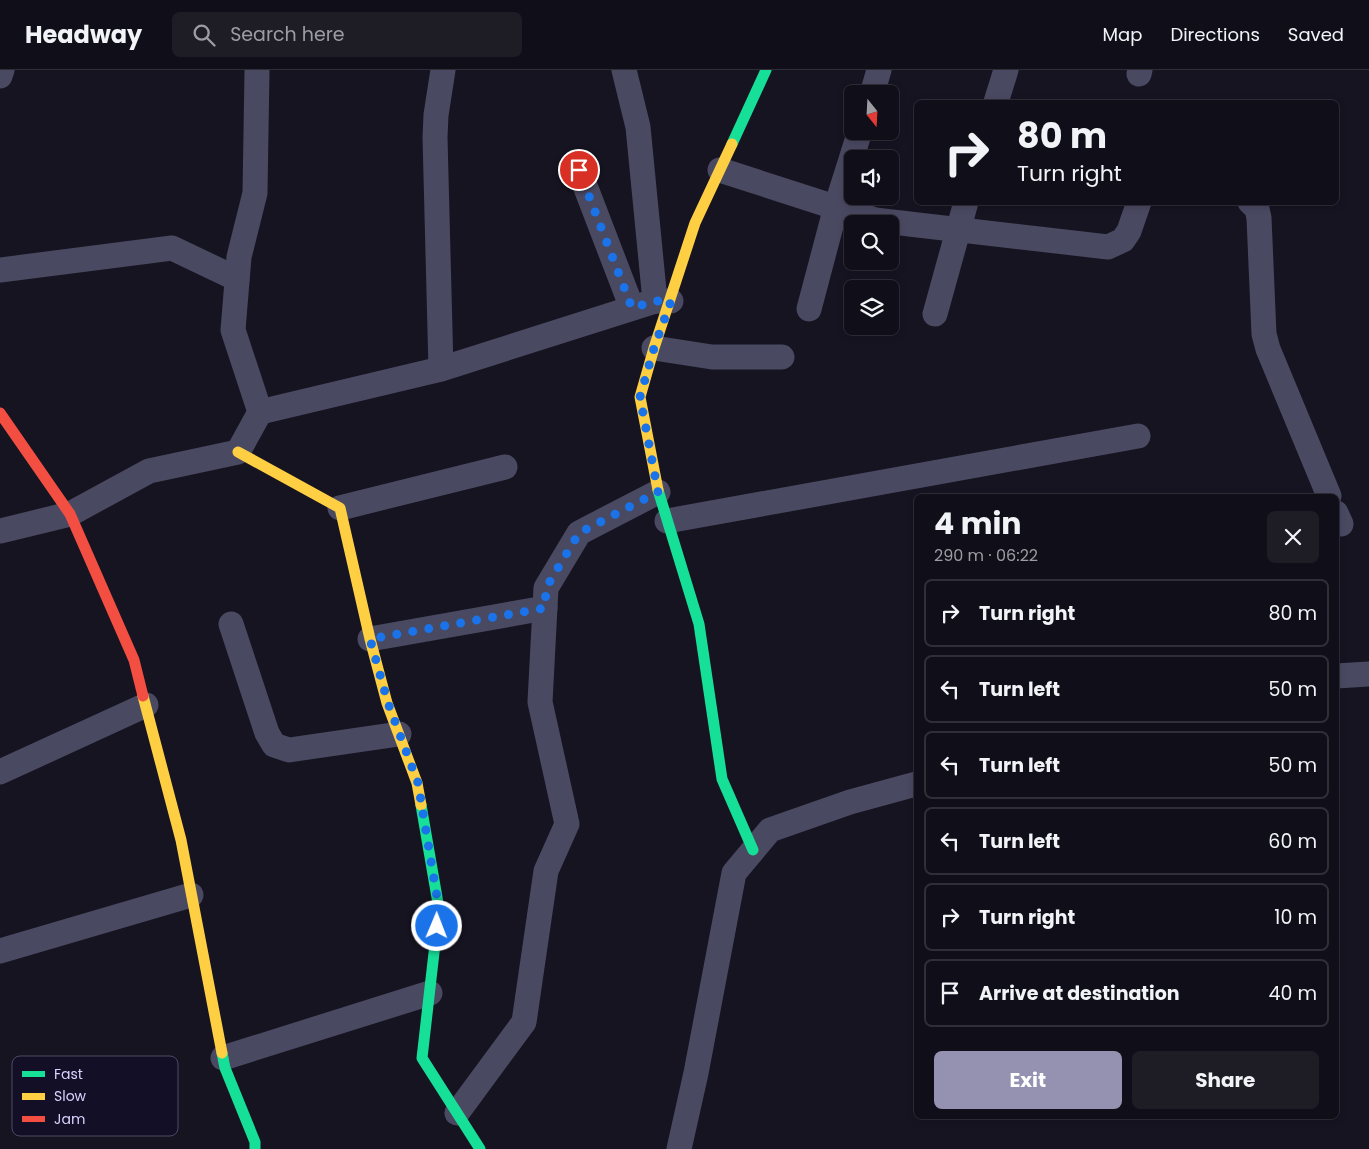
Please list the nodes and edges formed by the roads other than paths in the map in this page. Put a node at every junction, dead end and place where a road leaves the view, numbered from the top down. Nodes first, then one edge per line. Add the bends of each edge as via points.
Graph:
1 (2, 70) edge
2 (257, 70) edge
3 (443, 70) edge
4 (624, 70) edge
5 (766, 70) edge
6 (879, 70) edge
7 (1006, 70) edge
8 (0, 76) edge
9 (875, 85) edge
10 (997, 100) edge
11 (857, 140) edge
12 (579, 170) dead end
13 (720, 170) junction
14 (965, 205) edge
15 (1138, 205) edge
16 (1253, 205) edge
17 (836, 207) junction
18 (958, 229) junction
19 (0, 270) edge
20 (237, 279) junction
21 (663, 301) junction
22 (632, 308) junction
23 (809, 309) dead end
24 (935, 314) dead end
25 (654, 348) junction
26 (782, 357) dead end
27 (442, 369) junction
28 (260, 412) junction
29 (0, 413) edge
30 (1138, 436) dead end
31 (238, 452) junction
32 (504, 467) dead end
33 (658, 492) junction
34 (1328, 494) edge
35 (340, 508) junction
36 (70, 514) junction
37 (667, 521) junction
38 (0, 531) edge
39 (545, 608) junction
40 (230, 624) dead end
41 (370, 639) junction
42 (1369, 674) edge
43 (1339, 676) edge
44 (146, 704) junction
45 (399, 734) junction
46 (0, 772) edge
47 (914, 785) edge
48 (753, 850) junction
49 (191, 895) junction
50 (0, 951) edge
51 (430, 993) junction
52 (223, 1058) junction
53 (457, 1113) junction
54 (255, 1149) edge
55 (480, 1149) edge
56 (679, 1149) edge

1 - 8 street
2 - 20 street via 255,194 239,257
3 - 27 street via 435,137
4 - 21 street via 638,127
5 - 13 street
6 - 9 street
7 - 10 street
11 - 17 street
12 - 22 street
13 - 17 street
13 - 21 street
14 - 18 street
15 - 18 street via 1124,240 1108,247
16 - 34 street via 1259,218 1264,334 1268,350
17 - 18 street via 875,220
17 - 23 street
18 - 24 street
19 - 20 street via 172,248
20 - 28 street via 233,330
21 - 22 street
21 - 25 street
22 - 27 street
25 - 26 street via 712,357
25 - 33 street via 640,397
27 - 28 street
28 - 31 street
29 - 36 street
30 - 37 street
31 - 35 street
31 - 36 street via 149,471
32 - 35 street
33 - 37 street
33 - 39 street via 579,533 546,588
35 - 41 street
36 - 38 street
36 - 44 street via 134,660
37 - 48 street via 699,624 722,779
39 - 41 street
39 - 53 street via 540,702 567,824 546,871 524,1022
40 - 45 street via 274,745 290,750
41 - 45 street
42 - 43 street
44 - 46 street
44 - 49 street via 181,840
45 - 51 street via 418,783 439,909
47 - 48 street via 850,802 770,830
48 - 56 street via 734,873
49 - 50 street
49 - 52 street
51 - 52 street
51 - 53 street via 422,1058
52 - 54 street
53 - 55 street

